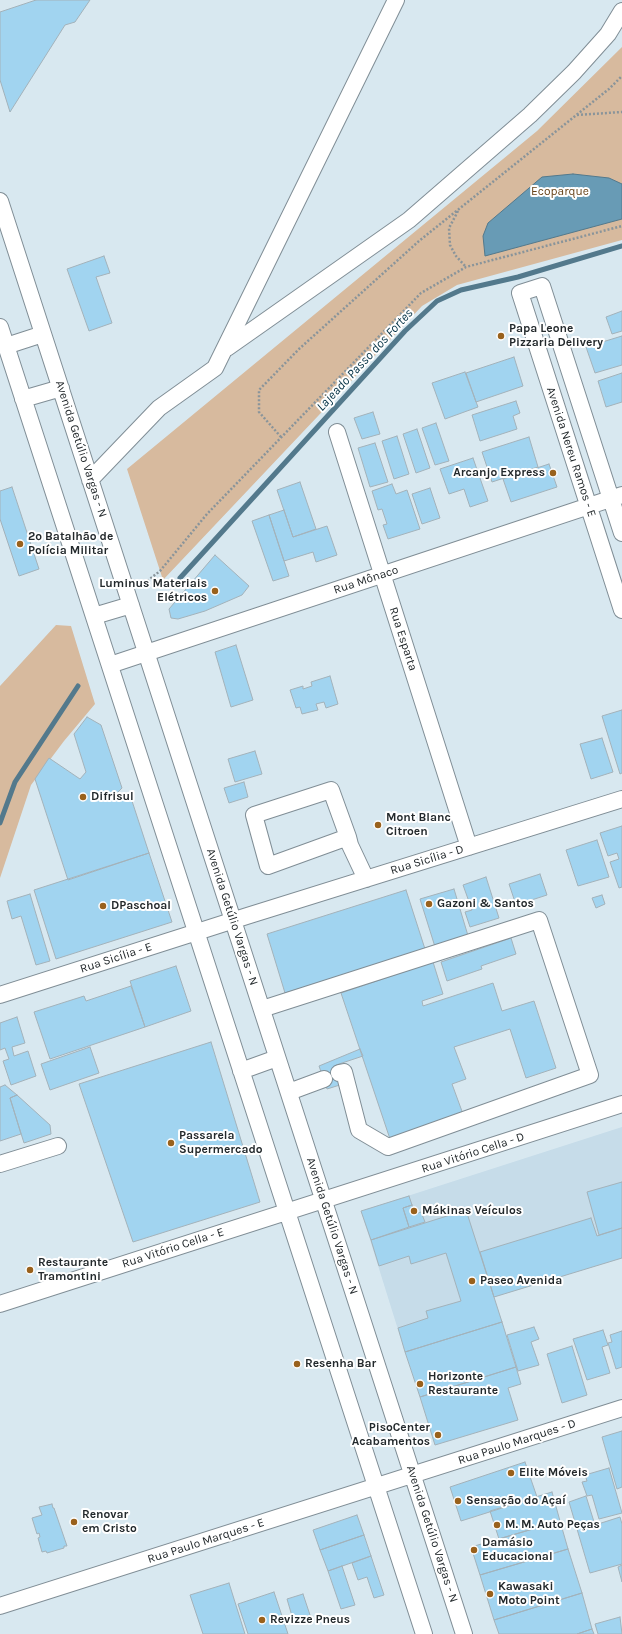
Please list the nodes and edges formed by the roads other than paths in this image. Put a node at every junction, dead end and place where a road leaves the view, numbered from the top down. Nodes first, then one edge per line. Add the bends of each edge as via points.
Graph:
1 (396, 0) edge
2 (622, 11) edge
3 (0, 201) edge
4 (0, 327) edge
5 (43, 334) junction
6 (6, 346) junction
7 (225, 349) junction
8 (61, 388) junction
9 (579, 398) junction
10 (24, 399) junction
11 (556, 406) junction
12 (337, 432) dead end
13 (90, 480) junction
14 (616, 496) edge
15 (588, 506) junction
16 (622, 533) edge
17 (382, 574) junction
18 (129, 600) junction
19 (622, 610) edge
20 (94, 616) junction
21 (146, 652) junction
22 (110, 665) junction
23 (622, 799) edge
24 (348, 837) junction
25 (469, 847) junction
26 (366, 879) junction
27 (233, 921) junction
28 (196, 933) junction
29 (0, 995) edge
30 (262, 1009) junction
31 (277, 1058) junction
32 (241, 1071) junction
33 (339, 1073) dead end
34 (324, 1079) dead end
35 (288, 1092) junction
36 (622, 1104) edge
37 (58, 1146) dead end
38 (0, 1164) edge
39 (324, 1200) junction
40 (287, 1212) junction
41 (0, 1304) edge
42 (622, 1408) edge
43 (413, 1475) junction
44 (376, 1487) junction
45 (0, 1606) edge
46 (424, 1634) edge
47 (464, 1634) edge

1 - 7 street
2 - 7 street via 608,34 574,72 530,115 409,220
3 - 5 street, Avenida Getúlio Vargas - N
4 - 6 street
5 - 6 street
5 - 8 street, Avenida Getúlio Vargas - N
6 - 10 street
7 - 13 street via 214,368 159,408
8 - 10 street
8 - 13 street, Avenida Getúlio Vargas - N
9 - 11 street
9 - 11 street, Avenida Nereu Ramos - E via 542,286 520,293
9 - 14 street, Avenida Nereu Ramos - E
10 - 20 street
11 - 15 street, Avenida Nereu Ramos - E
12 - 17 street, Rua Esparta
13 - 18 street, Avenida Getúlio Vargas - N
14 - 15 street, Rua Mônaco
14 - 16 street, Avenida Nereu Ramos - E
15 - 17 street, Rua Mônaco
15 - 19 street, Avenida Nereu Ramos - E
17 - 21 street, Rua Mônaco
17 - 25 street, Rua Esparta
18 - 20 street
18 - 21 street, Avenida Getúlio Vargas - N
20 - 22 street
21 - 22 street, Rua Mônaco
21 - 27 street, Avenida Getúlio Vargas - N
22 - 28 street
23 - 25 street, Rua Sicília - D
24 - 24 street via 268,866 254,815 331,790
24 - 26 street
25 - 26 street, Rua Sicília - D
26 - 27 street, Rua Sicília - D
27 - 28 street, Rua Sicília - E
27 - 30 street, Avenida Getúlio Vargas - N
28 - 29 street, Rua Sicília - E
28 - 32 street
30 - 31 street, Avenida Getúlio Vargas - N
30 - 33 street via 539,920 590,1075 388,1147 359,1130 344,1072
31 - 32 street
31 - 35 street, Avenida Getúlio Vargas - N
32 - 40 street
34 - 35 street
35 - 39 street, Avenida Getúlio Vargas - N
36 - 39 street, Rua Vitório Cella - D
37 - 38 street
39 - 40 street, Rua Vitório Cella - E
39 - 43 street, Avenida Getúlio Vargas - N
40 - 41 street, Rua Vitório Cella - E
40 - 44 street
42 - 43 street, Rua Paulo Marques - D
43 - 44 street, Rua Paulo Marques - E
43 - 47 street, Avenida Getúlio Vargas - N
44 - 45 street, Rua Paulo Marques - E
44 - 46 street

